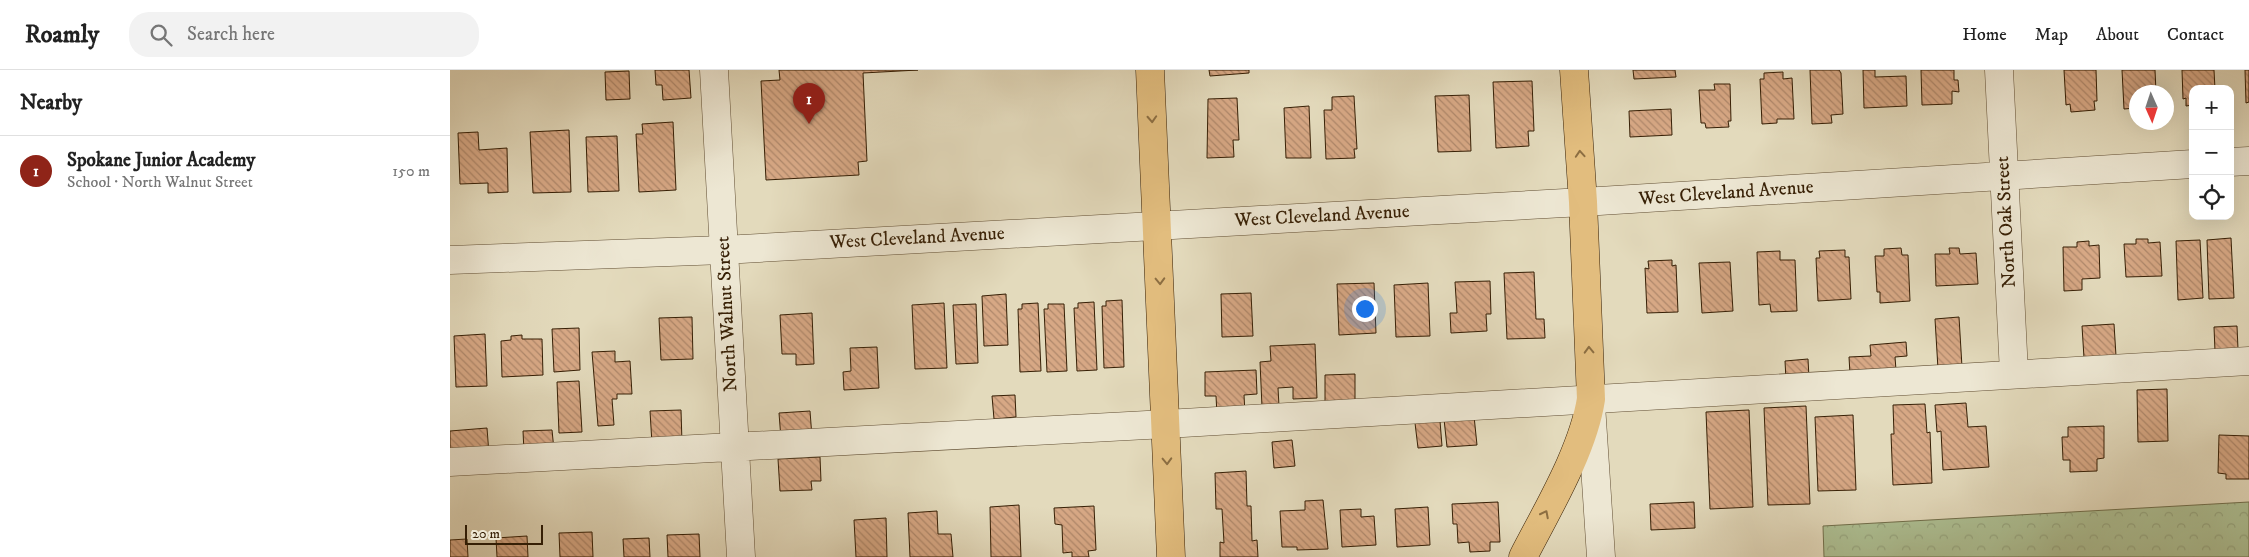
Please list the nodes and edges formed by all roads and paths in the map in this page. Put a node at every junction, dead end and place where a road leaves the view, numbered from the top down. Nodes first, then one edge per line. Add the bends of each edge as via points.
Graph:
1 (714, 70) edge
2 (1150, 70) edge
3 (1574, 70) edge
4 (1999, 70) edge
5 (2249, 161) edge
6 (2234, 162) edge
7 (2189, 164) edge
8 (2004, 175) junction
9 (1583, 202) junction
10 (1157, 224) junction
11 (723, 250) junction
12 (450, 260) edge
13 (2249, 361) edge
14 (2014, 373) junction
15 (1591, 399) junction
16 (1166, 424) junction
17 (734, 447) junction
18 (450, 462) edge
19 (741, 557) edge
20 (1171, 557) edge
21 (1523, 557) edge
22 (1601, 557) edge

1 - 11 street, North Walnut Street
2 -> 10 main road
9 -> 3 main road
4 - 8 street, North Oak Street
5 - 6 street
7 - 8 street, West Cleveland Avenue
8 - 9 street, West Cleveland Avenue
8 - 14 street, North Oak Street
9 - 10 street, West Cleveland Avenue
15 -> 9 main road
10 - 11 street, West Cleveland Avenue
10 -> 16 main road
11 - 12 street, West Cleveland Avenue
11 - 17 street, North Walnut Street
13 - 14 street
14 - 15 street
15 - 16 street
21 -> 15 main road via 1560,484 1586,422
15 - 22 street
16 - 17 street
16 -> 20 main road
17 - 18 street
17 - 19 street, North Walnut Street

